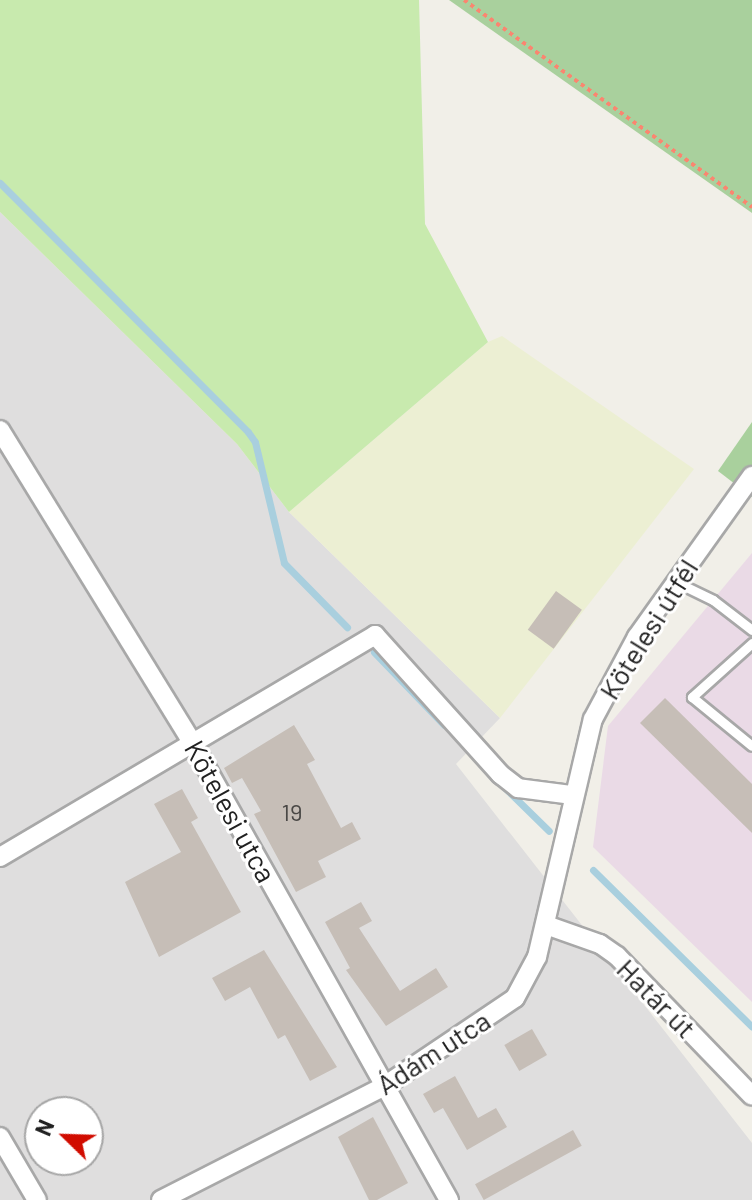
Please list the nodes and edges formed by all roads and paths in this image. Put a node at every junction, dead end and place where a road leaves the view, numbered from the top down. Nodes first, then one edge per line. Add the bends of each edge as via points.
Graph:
1 (464, 0) edge
2 (752, 207) edge
3 (1, 435) edge
4 (752, 476) edge
5 (676, 582) junction
6 (752, 630) edge
7 (752, 643) edge
8 (193, 744) junction
9 (752, 746) edge
10 (572, 795) junction
11 (0, 857) edge
12 (546, 925) junction
13 (383, 1087) junction
14 (752, 1096) edge
15 (0, 1137) edge
16 (37, 1200) edge
17 (161, 1200) edge
18 (449, 1200) edge

1 - 2 path
3 - 8 street, Kötelesi utca
4 - 5 street, Kötelesi útfél
5 - 6 lane via 713,600
5 - 10 street, Kötelesi útfél via 603,697
7 - 9 lane via 692,697
8 - 10 street via 375,635 500,774 518,788
8 - 11 street
8 - 13 street, Kötelesi utca
10 - 12 street, Ádám utca
12 - 13 street, Ádám utca via 537,957 515,998
12 - 14 street, Határ út via 600,944 617,956
13 - 17 street, Ádám utca
13 - 18 street, Kötelesi utca
15 - 16 street

